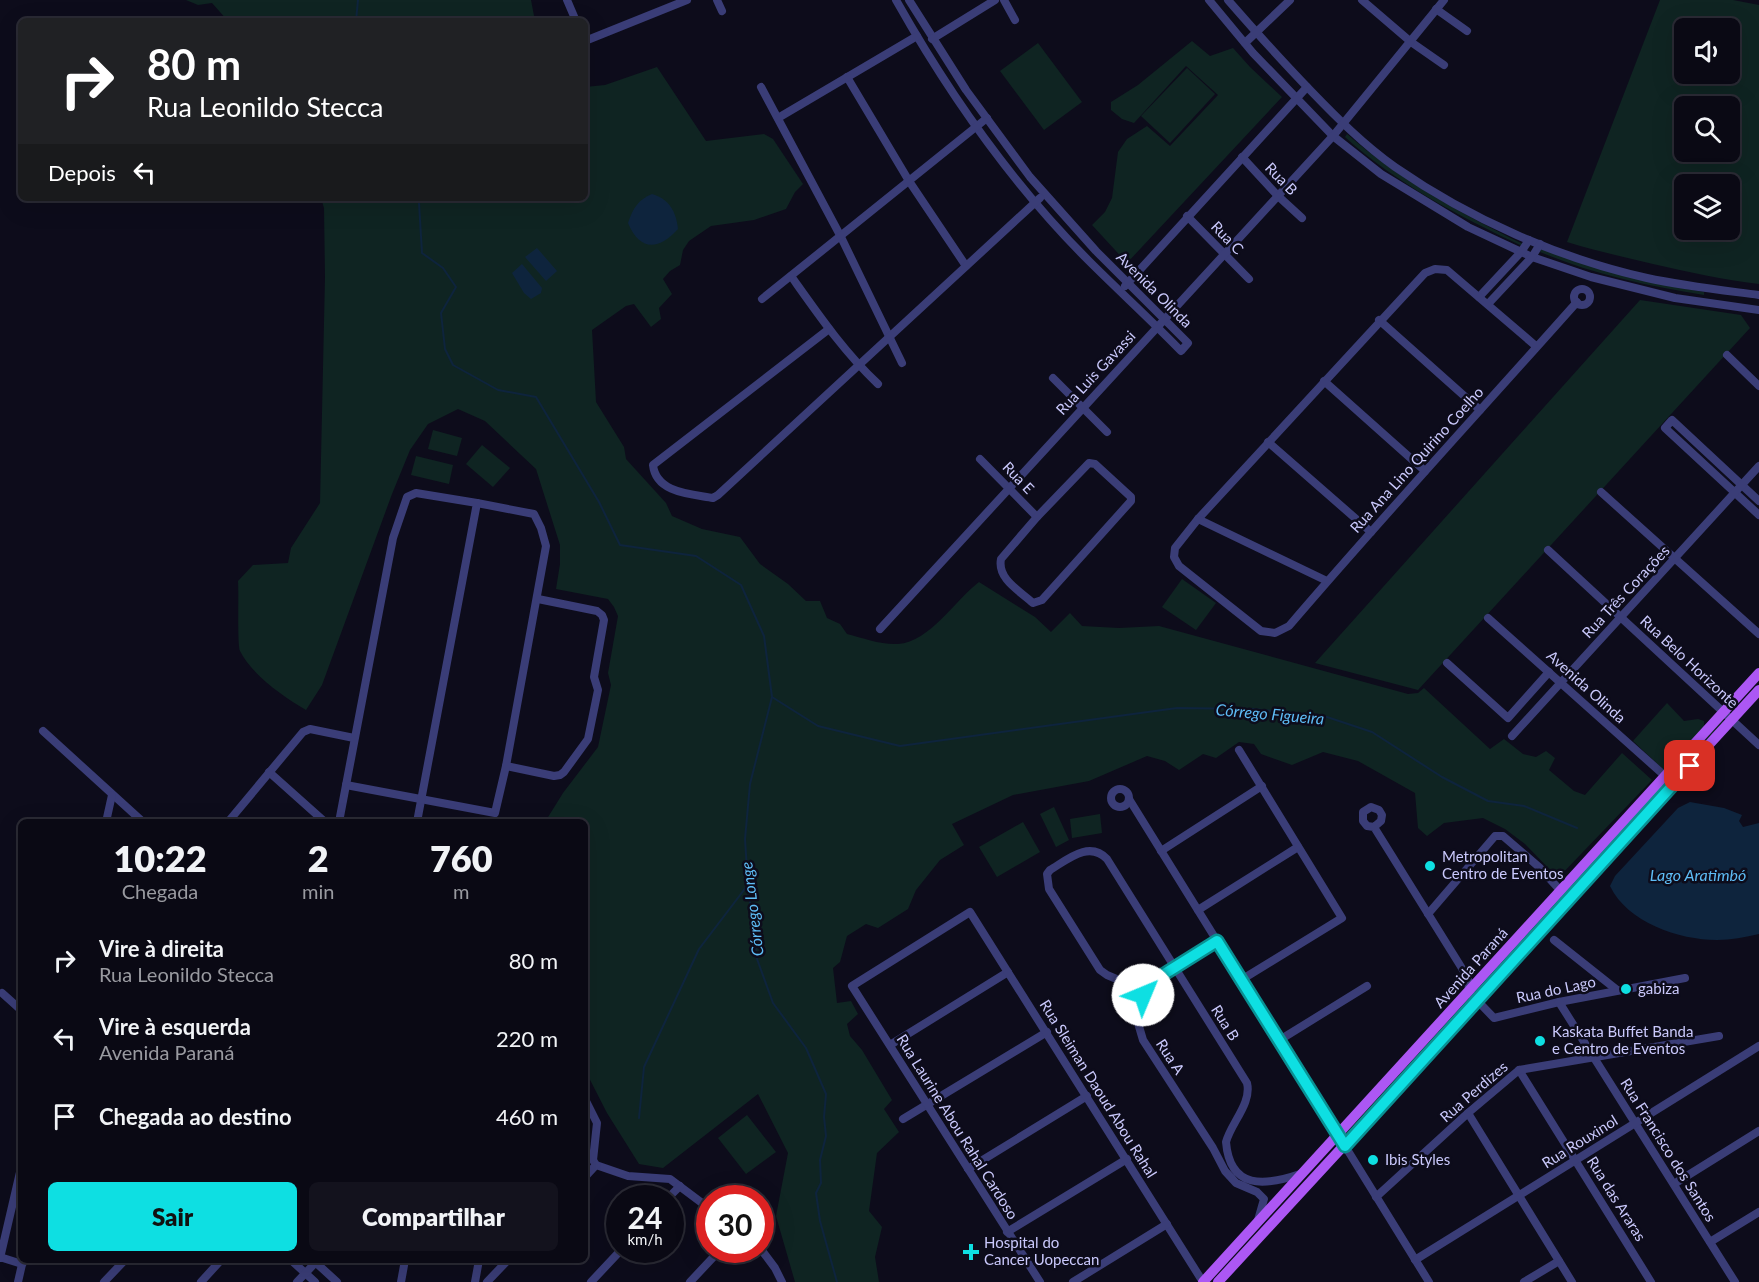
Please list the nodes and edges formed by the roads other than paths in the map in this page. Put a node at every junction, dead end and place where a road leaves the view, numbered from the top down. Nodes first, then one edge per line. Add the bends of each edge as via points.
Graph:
1 (567, 0) edge
2 (687, 0) edge
3 (717, 0) edge
4 (896, 0) edge
5 (909, 0) edge
6 (995, 0) edge
7 (1004, 0) edge
8 (1209, 0) edge
9 (1228, 0) edge
10 (1290, 0) edge
11 (1362, 0) edge
12 (1444, 0) edge
13 (1436, 9) junction
14 (722, 11) dead end
15 (575, 18) edge
16 (1015, 20) dead end
17 (1467, 31) dead end
18 (1256, 33) junction
19 (917, 36) junction
20 (932, 39) junction
21 (588, 40) edge
22 (1411, 42) junction
23 (1245, 43) junction
24 (1444, 65) dead end
25 (956, 74) junction
26 (847, 77) junction
27 (945, 81) junction
28 (761, 87) dead end
29 (1307, 87) junction
30 (1296, 98) junction
31 (778, 118) junction
32 (987, 118) junction
33 (1343, 124) junction
34 (975, 127) junction
35 (1333, 136) junction
36 (1242, 157) junction
37 (909, 181) junction
38 (1044, 194) junction
39 (1278, 196) junction
40 (1036, 202) junction
41 (1187, 216) junction
42 (1302, 218) dead end
43 (840, 237) junction
44 (1529, 240) junction
45 (1540, 244) junction
46 (1521, 252) junction
47 (1224, 254) junction
48 (1532, 257) junction
49 (966, 266) junction
50 (791, 276) junction
51 (1249, 279) dead end
52 (1128, 282) junction
53 (1712, 289) junction
54 (1121, 291) junction
55 (1759, 295) edge
56 (1479, 297) junction
57 (762, 298) dead end
58 (1577, 302) dead end
59 (1709, 303) junction
60 (1488, 304) junction
61 (1759, 310) edge
62 (1165, 319) junction
63 (1379, 320) junction
64 (1157, 327) junction
65 (829, 329) junction
66 (889, 337) junction
67 (1537, 347) junction
68 (1726, 355) dead end
69 (902, 363) dead end
70 (858, 365) junction
71 (1053, 378) dead end
72 (1324, 381) junction
73 (878, 384) dead end
74 (1759, 386) edge
75 (1083, 407) junction
76 (1480, 410) junction
77 (1107, 432) dead end
78 (1269, 442) junction
79 (980, 459) dead end
80 (1759, 466) edge
81 (1425, 471) junction
82 (1742, 485) junction
83 (1009, 488) junction
84 (1601, 492) dead end
85 (1735, 492) junction
86 (1759, 501) edge
87 (477, 503) junction
88 (1759, 515) edge
89 (1036, 517) junction
90 (1198, 519) junction
91 (1371, 532) junction
92 (1548, 550) dead end
93 (1674, 559) junction
94 (1327, 581) junction
95 (538, 599) junction
96 (1621, 617) junction
97 (1488, 618) dead end
98 (880, 629) dead end
99 (1759, 634) edge
100 (1447, 663) dead end
101 (1549, 672) junction
102 (1759, 672) edge
103 (1561, 682) junction
104 (1759, 690) edge
105 (1727, 716) junction
106 (43, 731) dead end
107 (1512, 736) dead end
108 (354, 738) junction
109 (1759, 745) edge
110 (1239, 750) dead end
111 (506, 766) junction
112 (269, 772) junction
113 (1665, 776) junction
114 (346, 785) junction
115 (1263, 786) junction
116 (112, 795) junction
117 (421, 799) junction
118 (1126, 802) dead end
119 (107, 819) edge
120 (137, 819) edge
121 (230, 819) edge
122 (322, 819) edge
123 (340, 819) edge
124 (418, 819) edge
125 (1374, 827) dead end
126 (1298, 847) junction
127 (1161, 851) junction
128 (1560, 891) junction
129 (1569, 900) junction
130 (1198, 910) junction
131 (1428, 915) junction
132 (1554, 940) dead end
133 (1217, 941) junction
134 (1175, 968) junction
135 (1008, 972) junction
136 (1685, 978) dead end
137 (1241, 980) junction
138 (1153, 981) junction
139 (1126, 982) junction
140 (852, 986) joint
141 (1367, 986) dead end
142 (1617, 990) junction
143 (2, 993) dead end
144 (1472, 997) junction
145 (1559, 1002) junction
146 (1140, 1005) junction
147 (18, 1007) edge
148 (1047, 1032) junction
149 (1719, 1036) dead end
150 (1278, 1041) junction
151 (890, 1045) junction
152 (1759, 1047) edge
153 (1596, 1058) junction
154 (1520, 1070) junction
155 (1087, 1096) junction
156 (588, 1105) edge
157 (928, 1105) junction
158 (1468, 1113) junction
159 (903, 1119) dead end
160 (1636, 1124) junction
161 (1759, 1131) edge
162 (1338, 1136) junction
163 (1345, 1146) junction
164 (1213, 1148) junction
165 (1227, 1148) junction
166 (1127, 1159) junction
167 (1576, 1160) junction
168 (596, 1165) junction
169 (968, 1169) junction
170 (1304, 1173) junction
171 (588, 1174) edge
172 (18, 1181) edge
173 (1260, 1182) junction
174 (1674, 1184) junction
175 (679, 1185) edge
176 (684, 1189) edge
177 (1257, 1192) junction
178 (1376, 1197) junction
179 (1520, 1197) junction
180 (696, 1198) edge
181 (1759, 1212) edge
182 (1167, 1224) junction
183 (1256, 1224) junction
184 (1008, 1232) junction
185 (1710, 1242) junction
186 (0, 1257) edge
187 (18, 1260) edge
188 (1415, 1260) junction
189 (1559, 1261) junction
190 (23, 1263) edge
191 (122, 1263) edge
192 (218, 1263) edge
193 (294, 1263) edge
194 (313, 1263) edge
195 (317, 1263) edge
196 (404, 1263) edge
197 (478, 1263) edge
198 (505, 1263) edge
199 (609, 1263) edge
200 (708, 1263) edge
201 (771, 1263) edge
202 (305, 1273) junction
203 (18, 1282) edge
204 (104, 1282) edge
205 (201, 1282) edge
206 (297, 1282) edge
207 (315, 1282) edge
208 (338, 1282) edge
209 (401, 1282) edge
210 (475, 1282) edge
211 (487, 1282) edge
212 (591, 1282) edge
213 (690, 1282) edge
214 (782, 1282) edge
215 (1040, 1282) edge
216 (1073, 1282) edge
217 (1203, 1282) edge
218 (1218, 1282) edge
219 (1429, 1282) edge
220 (1524, 1282) edge
221 (1572, 1282) edge
222 (1651, 1282) edge
223 (1735, 1282) edge

1 - 15 street
2 - 21 street
3 - 14 street
4 - 19 street, Avenida Olinda
5 - 20 street, Avenida Olinda
6 - 20 street
7 - 16 street
8 - 23 street
9 - 18 street
10 - 18 street
11 - 22 street
12 - 13 street
13 - 17 street
13 - 22 street
18 - 23 street
18 - 29 street
19 - 26 street
19 - 27 street, Avenida Olinda
20 - 25 street, Avenida Olinda
22 - 24 street
22 - 33 street
23 - 30 street
25 - 27 street
25 - 32 street, Avenida Olinda
26 - 31 street
26 - 37 street
27 - 34 street, Avenida Olinda
28 - 31 street
29 - 30 street
29 - 33 street
30 - 35 street
30 - 36 street
31 - 43 street
32 - 34 street
32 - 38 street, Avenida Olinda
33 - 35 street, Rua Luis Gavassi
33 - 44 street via 1424,186
34 - 37 street
34 - 40 street, Avenida Olinda
35 - 39 street, Rua Luis Gavassi
35 - 46 street via 1373,169 1435,208
36 - 39 street, Rua B
36 - 41 street
37 - 43 street
37 - 49 street
38 - 40 street
38 - 52 street, Avenida Olinda
39 - 42 street, Rua B
39 - 47 street, Rua Luis Gavassi
40 - 49 street
40 - 54 street, Avenida Olinda
41 - 47 street, Rua C
41 - 52 street
43 - 50 street
43 - 66 street
44 - 45 street
44 - 46 street
45 - 48 street
45 - 53 street via 1645,278
46 - 48 street
46 - 56 street
47 - 51 street, Rua C
47 - 62 street, Rua Luis Gavassi
48 - 59 street via 1627,287
48 - 60 street
49 - 66 street
50 - 57 street
50 - 65 street
52 - 54 street
52 - 62 street, Avenida Olinda
53 - 55 street
53 - 59 street
54 - 64 street, Avenida Olinda
56 - 60 street
56 - 63 street via 1447,270 1436,269 1425,273
58 - 67 street, Rua Ana Lino Quirino Coelho
59 - 61 street
60 - 67 street
62 - 64 street, Rua Luis Gavassi
62 - 64 street, Avenida Olinda via 1188,343 1180,351
63 - 72 street
63 - 76 street
64 - 75 street, Rua Luis Gavassi
65 - 70 street
65 - 70 street via 653,465 667,488 713,498 718,495
66 - 69 street
66 - 70 street
67 - 76 street, Rua Ana Lino Quirino Coelho
68 - 74 street
70 - 73 street
71 - 75 street
72 - 78 street
72 - 81 street
75 - 77 street
75 - 83 street, Rua Luis Gavassi
76 - 81 street, Rua Ana Lino Quirino Coelho
78 - 90 street
78 - 91 street
79 - 83 street, Rua E
80 - 82 street, Rua Três Corações
81 - 91 street, Rua Ana Lino Quirino Coelho
82 - 85 street, Rua Três Corações
82 - 85 street via 1672,420 1665,428
82 - 86 street
83 - 89 street, Rua E
83 - 98 street, Rua Luis Gavassi
84 - 93 street
85 - 88 street
85 - 93 street, Rua Três Corações
87 - 95 street via 534,514 546,546
87 - 108 street via 416,493 407,497 393,538
87 - 117 street
89 - 89 street via 1004,553 1000,567 1006,579 1033,603 1042,600 1131,497 1089,463
90 - 94 street
90 - 94 street, Rua Ana Lino Quirino Coelho via 1175,548 1174,557 1179,566 1260,631 1275,633 1289,626
91 - 94 street, Rua Ana Lino Quirino Coelho
92 - 96 street, Rua Belo Horizonte
93 - 96 street, Rua Três Corações
93 - 99 street
95 - 111 street
95 - 111 street via 602,615 594,677 598,690 588,739 564,772 554,776
96 - 103 street, Rua Três Corações
96 - 105 street, Rua Belo Horizonte
97 - 101 street, Avenida Olinda
100 - 101 street via 1508,718
101 - 103 street, Avenida Olinda
102 - 105 main road, Avenida Paraná
103 - 107 street, Rua Três Corações
103 - 113 street, Avenida Olinda
104 - 105 main road, Avenida Paraná
105 - 109 street, Rua Belo Horizonte
105 - 113 main road, Avenida Paraná
105 - 129 main road, Avenida Paraná
106 - 116 street
108 - 112 street via 310,729
108 - 114 street
110 - 115 street
111 - 117 street via 495,813
112 - 121 street
112 - 122 street
113 - 128 main road, Avenida Paraná
114 - 117 street
114 - 123 street
115 - 126 street
115 - 127 street
116 - 119 street
116 - 120 street
117 - 124 street
118 - 127 street
125 - 131 street
126 - 130 street
126 - 137 street via 1342,918
127 - 130 street
128 - 129 street
128 - 131 street via 1539,867 1499,835
128 - 144 main road, Avenida Paraná
129 - 144 main road, Avenida Paraná
130 - 133 street
131 - 144 street via 1468,978
132 - 142 street
133 - 134 street
133 - 137 street
134 - 138 street
134 - 139 street, Rua B via 1107,859 1095,851 1081,852 1050,870 1047,884 1100,970
134 - 165 street, Rua B via 1247,1083 1248,1094 1228,1137
135 - 140 street, Rua Sleiman Daoud Abou Rahal via 970,912
135 - 148 street, Rua Sleiman Daoud Abou Rahal
135 - 151 street
136 - 142 street, Rua do Lago
137 - 150 street
138 - 139 street
138 - 146 street
139 - 146 street, Rua A via 1136,989
140 - 151 street, Rua Laurine Abou Rahal Cardoso
141 - 150 street
142 - 145 street, Rua do Lago
143 - 147 street
144 - 145 street, Rua do Lago via 1494,1018
144 - 162 main road, Avenida Paraná
144 - 163 main road, Avenida Paraná
145 - 153 street, Rua Francisco dos Santos
146 - 164 street, Rua A via 1138,1023 1143,1040
148 - 155 street, Rua Sleiman Daoud Abou Rahal
148 - 157 street
149 - 153 street, Rua Perdizes
150 - 162 street
151 - 157 street, Rua Laurine Abou Rahal Cardoso
152 - 160 street, Rua Rouxinol
153 - 154 street, Rua Perdizes
153 - 160 street, Rua Francisco dos Santos
154 - 158 street, Rua Perdizes
154 - 167 street, Rua das Araras
155 - 166 street, Rua Sleiman Daoud Abou Rahal
155 - 169 street
156 - 168 street via 597,1123 593,1160
157 - 159 street
157 - 169 street, Rua Laurine Abou Rahal Cardoso
158 - 178 street, Rua Perdizes
158 - 179 street
160 - 167 street, Rua Rouxinol
160 - 174 street, Rua Francisco dos Santos
161 - 174 street
162 - 163 main road
162 - 170 main road, Avenida Paraná
163 - 178 street
163 - 218 main road, Avenida Paraná
164 - 165 street
164 - 177 street, Rua A via 1231,1178
165 - 173 street via 1236,1172
166 - 182 street, Rua Sleiman Daoud Abou Rahal
166 - 184 street
167 - 179 street, Rua Rouxinol
167 - 222 street, Rua das Araras
168 - 171 street
168 - 175 street via 628,1176 670,1179
169 - 184 street, Rua Laurine Abou Rahal Cardoso
170 - 173 street via 1278,1182
170 - 183 main road, Avenida Paraná
172 - 186 street
173 - 177 street
174 - 185 street, Rua Francisco dos Santos
176 - 180 street
177 - 183 street via 1262,1194 1264,1203
178 - 188 street
179 - 188 street, Rua Rouxinol
179 - 189 street
181 - 185 street
182 - 216 street
182 - 217 street, Rua Sleiman Daoud Abou Rahal
183 - 217 main road, Avenida Paraná
184 - 215 street, Rua Laurine Abou Rahal Cardoso
185 - 223 street, Rua Francisco dos Santos
186 - 187 street
188 - 219 street
189 - 220 street
189 - 221 street
190 - 203 street
191 - 204 street
192 - 205 street
193 - 202 street
194 - 202 street
195 - 208 street
196 - 209 street
197 - 210 street
198 - 211 street
199 - 212 street
200 - 213 street
201 - 214 street
202 - 206 street
202 - 207 street

